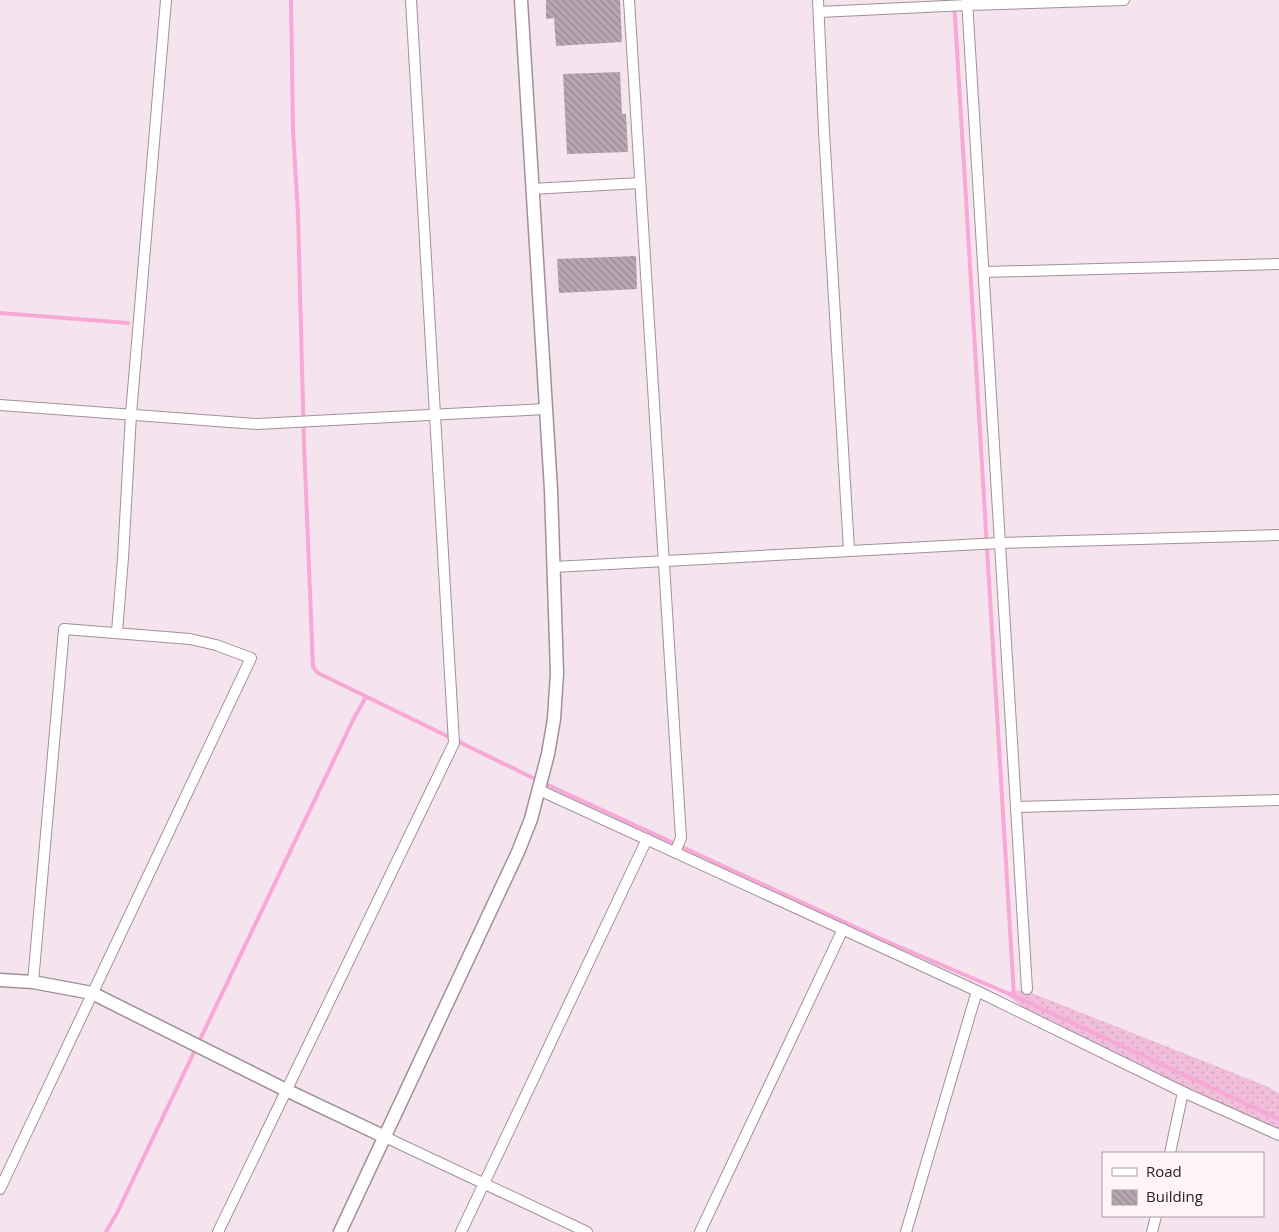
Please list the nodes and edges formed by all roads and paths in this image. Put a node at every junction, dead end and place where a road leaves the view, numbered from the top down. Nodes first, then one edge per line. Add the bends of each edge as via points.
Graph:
1 (166, 0) edge
2 (411, 0) edge
3 (521, 0) edge
4 (629, 0) edge
5 (818, 0) edge
6 (1124, 0) edge
7 (967, 2) edge
8 (819, 12) junction
9 (640, 183) junction
10 (532, 189) junction
11 (1279, 264) edge
12 (984, 272) junction
13 (0, 405) edge
14 (545, 409) junction
15 (131, 414) junction
16 (436, 415) junction
17 (1279, 535) edge
18 (1000, 543) junction
19 (849, 550) junction
20 (664, 562) junction
21 (554, 567) junction
22 (117, 632) junction
23 (539, 790) junction
24 (1279, 800) edge
25 (1016, 807) junction
26 (647, 839) junction
27 (674, 852) junction
28 (843, 929) junction
29 (0, 980) edge
30 (33, 982) junction
31 (1027, 989) dead end
32 (977, 991) junction
33 (92, 993) junction
34 (286, 1090) junction
35 (1184, 1092) junction
36 (1279, 1135) edge
37 (385, 1136) junction
38 (1170, 1152) edge
39 (484, 1183) junction
40 (0, 1189) edge
41 (1156, 1217) edge
42 (218, 1232) edge
43 (340, 1232) edge
44 (461, 1232) edge
45 (587, 1232) edge
46 (700, 1232) edge
47 (906, 1232) edge
48 (1152, 1232) edge

1 - 15 street
2 - 16 street
3 - 10 street
4 - 9 street
5 - 8 street
6 - 7 street
7 - 8 street
7 - 12 street
8 - 19 street
9 - 10 street
9 - 20 street
10 - 14 street
11 - 12 street
12 - 18 street
13 - 15 street
14 - 16 street
14 - 21 street
15 - 16 street via 257,424
15 - 22 street
16 - 34 street via 454,743
17 - 18 street
18 - 19 street
18 - 25 street
19 - 20 street
20 - 21 street
20 - 27 street via 681,838
21 - 23 street via 557,674 554,719
22 - 30 street via 64,629
22 - 33 street via 190,639 251,658
23 - 26 street
23 - 37 street via 518,852
24 - 25 street
25 - 31 street
26 - 27 street
26 - 39 street
27 - 28 street
28 - 32 street
28 - 46 street
29 - 30 street
30 - 33 street
32 - 35 street
32 - 47 street
33 - 34 street
33 - 40 street
34 - 37 street
34 - 42 street
35 - 36 street
35 - 38 street
37 - 39 street
37 - 43 street
39 - 44 street
39 - 45 street
41 - 48 street

